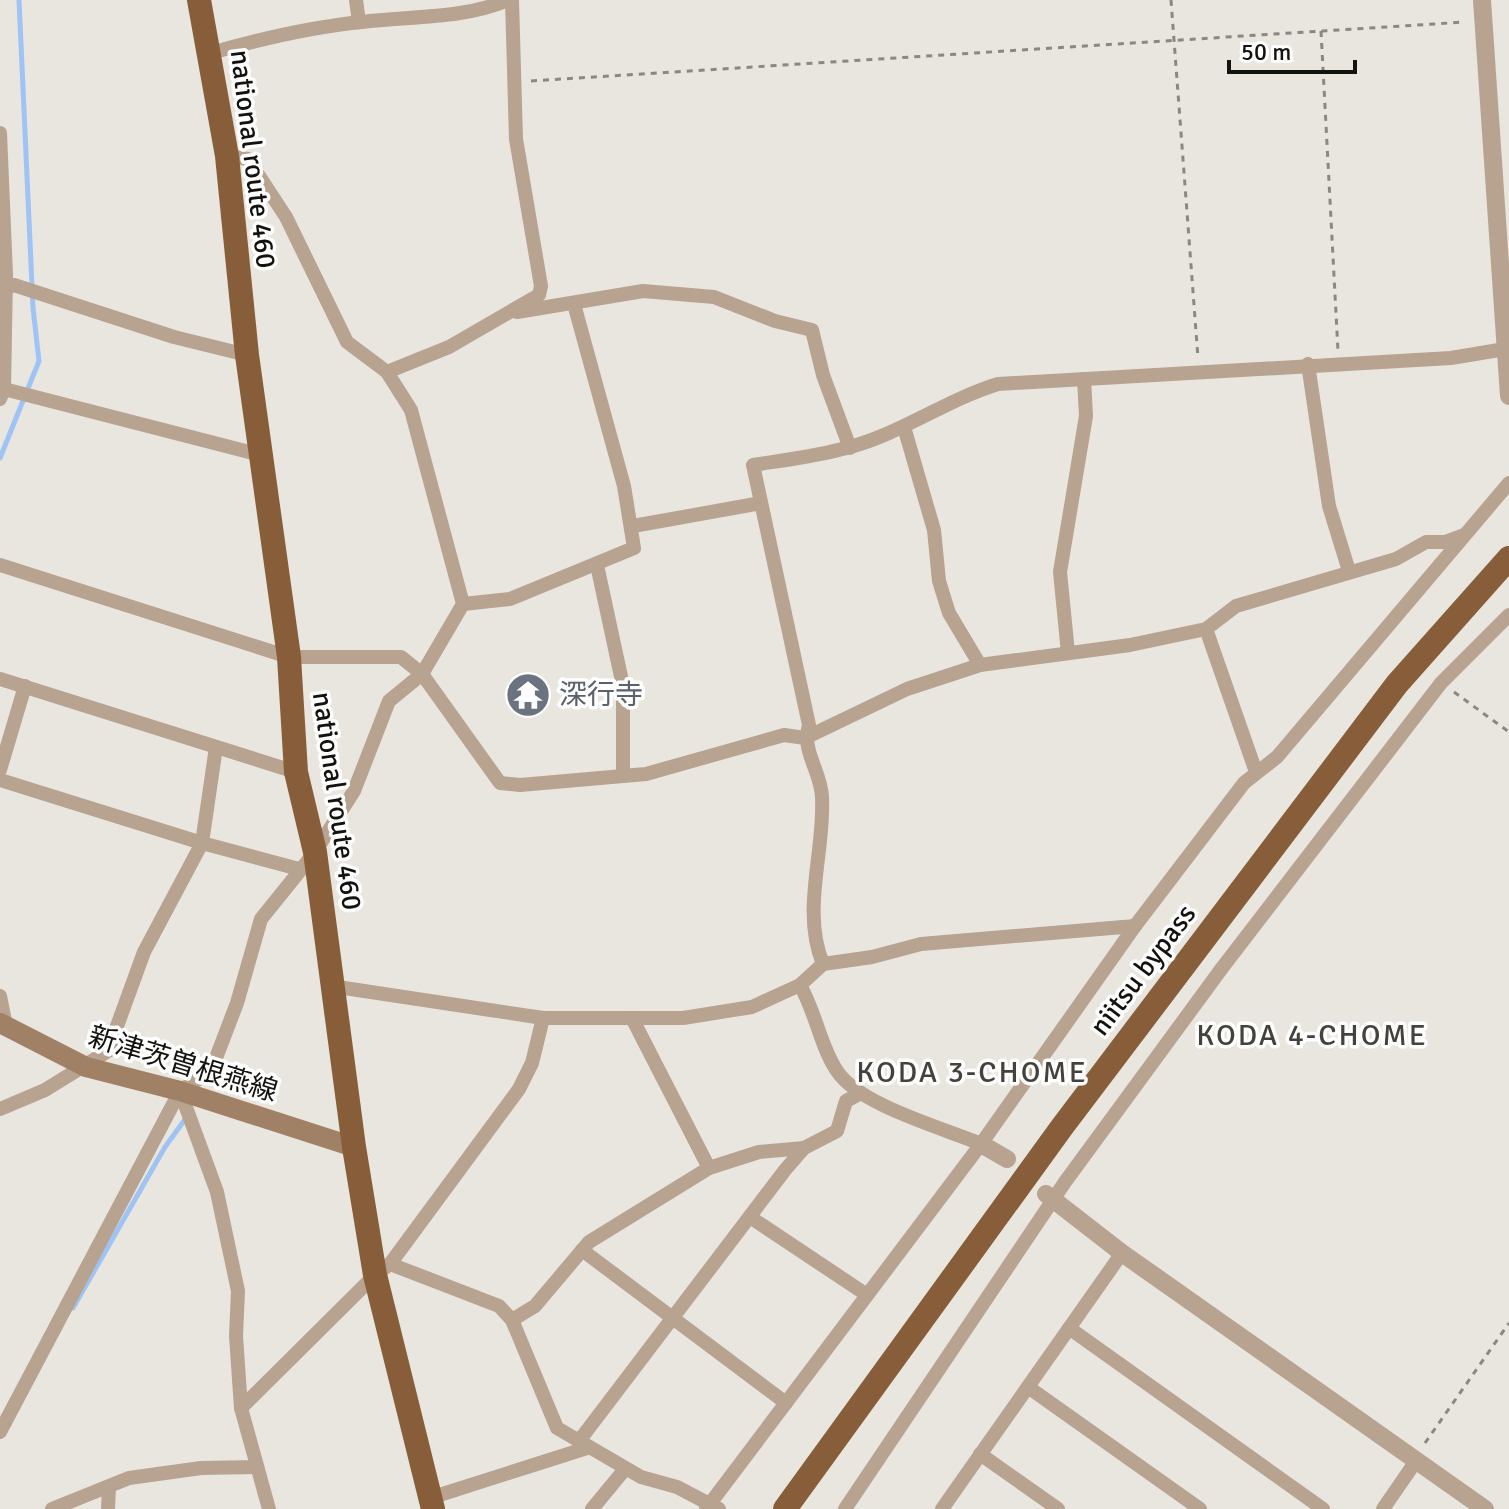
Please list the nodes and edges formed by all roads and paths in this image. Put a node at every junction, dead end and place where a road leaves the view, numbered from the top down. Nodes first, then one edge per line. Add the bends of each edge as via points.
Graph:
1 (199, 0) edge
2 (356, 0) edge
3 (510, 0) edge
4 (1171, 0) edge
5 (1482, 0) edge
6 (359, 22) junction
7 (1484, 22) junction
8 (1321, 31) junction
9 (1176, 41) junction
10 (211, 53) junction
11 (514, 79) junction
12 (0, 133) edge
13 (227, 156) junction
14 (4, 289) junction
15 (574, 304) junction
16 (511, 313) junction
17 (1505, 349) junction
18 (247, 355) junction
19 (1339, 362) junction
20 (1308, 364) junction
21 (1197, 370) junction
22 (387, 372) junction
23 (1084, 379) junction
24 (2, 394) edge
25 (1509, 396) edge
26 (904, 427) junction
27 (850, 448) junction
28 (261, 455) junction
29 (1509, 483) edge
30 (761, 503) junction
31 (633, 526) junction
32 (1464, 535) junction
33 (1509, 558) edge
34 (0, 565) edge
35 (597, 565) junction
36 (1349, 571) junction
37 (463, 604) junction
38 (1509, 615) edge
39 (1206, 629) junction
40 (1068, 653) junction
41 (289, 657) junction
42 (980, 665) junction
43 (422, 674) junction
44 (0, 679) edge
45 (1441, 683) junction
46 (25, 686) junction
47 (1509, 732) edge
48 (805, 738) junction
49 (216, 747) junction
50 (0, 770) edge
51 (296, 772) junction
52 (1256, 772) junction
53 (623, 776) junction
54 (0, 780) edge
55 (202, 843) junction
56 (307, 860) junction
57 (1135, 926) junction
58 (823, 964) junction
59 (800, 985) junction
60 (331, 986) junction
61 (0, 996) edge
62 (543, 1018) junction
63 (632, 1018) junction
64 (3, 1024) edge
65 (86, 1067) junction
66 (180, 1091) junction
67 (861, 1093) junction
68 (0, 1109) edge
69 (981, 1144) junction
70 (354, 1147) junction
71 (804, 1148) junction
72 (1007, 1159) dead end
73 (709, 1168) junction
74 (1051, 1196) junction
75 (750, 1217) junction
76 (582, 1250) junction
77 (1122, 1253) junction
78 (382, 1269) junction
79 (867, 1295) junction
80 (674, 1318) junction
81 (512, 1320) junction
82 (1509, 1323) edge
83 (1069, 1328) junction
84 (1028, 1387) junction
85 (786, 1403) junction
86 (241, 1408) junction
87 (0, 1432) edge
88 (583, 1445) junction
89 (980, 1454) junction
90 (1416, 1461) junction
91 (256, 1467) junction
92 (625, 1469) junction
93 (109, 1487) junction
94 (1305, 1496) junction
95 (431, 1504) edge
96 (712, 1507) edge
97 (52, 1509) edge
98 (108, 1509) edge
99 (269, 1509) edge
100 (592, 1509) edge
101 (785, 1509) edge
102 (845, 1509) edge
103 (942, 1509) edge
104 (1058, 1509) edge
105 (1200, 1509) edge
106 (1296, 1509) edge
107 (1323, 1509) edge
108 (1383, 1509) edge
109 (1485, 1509) edge

1 - 10 highway, national route 460
2 - 6 street
3 - 6 street via 487,9
3 - 11 street
4 - 9 path
5 - 7 street
6 - 10 street
7 - 8 path
7 - 17 street
8 - 9 path
8 - 19 path
9 - 11 path via 538,82
9 - 21 path
10 - 13 highway, national route 460
11 - 16 street via 516,139 541,286 539,295
12 - 14 street
13 - 18 highway, national route 460
13 - 22 street via 248,159 286,217 347,342
14 - 18 street via 14,285
14 - 24 street
15 - 16 street
15 - 27 street via 643,291 714,297 812,330
15 - 31 street
16 - 22 street via 449,347
17 - 19 street via 1451,358
17 - 25 street
18 - 28 highway, national route 460
19 - 20 street
20 - 21 street
20 - 36 street via 1329,506
21 - 23 street
22 - 37 street via 411,410
23 - 26 street via 998,384
23 - 40 street via 1086,416 1060,572
24 - 28 street
26 - 27 street
26 - 42 street via 934,530 939,581 949,613
27 - 30 street via 753,465
28 - 41 highway, national route 460
29 - 32 street
30 - 31 street
30 - 48 street via 809,725
31 - 35 street via 634,548
32 - 36 street via 1426,542 1396,559
32 - 52 street via 1277,757
33 - 101 highway, niitsu bypass via 1378,709 1062,1127
34 - 41 street
35 - 37 street via 510,599
35 - 53 street via 623,686
36 - 39 street via 1236,606
37 - 43 street
38 - 45 street
39 - 40 street
39 - 52 street
40 - 42 street
41 - 43 street via 401,657
41 - 51 highway, national route 460
42 - 48 street via 907,689
43 - 53 street via 500,783
43 - 56 street via 389,701 354,791
44 - 46 street
45 - 47 path
45 - 74 street
46 - 49 street
46 - 50 street
48 - 53 street via 784,735
48 - 58 street via 822,795 814,897 815,945
49 - 51 street
49 - 55 street
51 - 56 highway, national route 460
52 - 57 street
54 - 55 street
55 - 56 street
55 - 65 street via 144,952 108,1051
56 - 60 highway, national route 460
56 - 66 street via 261,919 211,1071
57 - 58 street via 921,944
57 - 69 street
58 - 59 street
59 - 63 street via 752,1007 683,1018
59 - 67 street via 814,1008 836,1071
60 - 62 street
60 - 70 highway, national route 460
61 - 64 street
62 - 63 street
62 - 78 street via 519,1089
63 - 73 street
64 - 65 main road, 新津茨曽根燕線
65 - 66 main road, 新津茨曽根燕線
65 - 68 street
66 - 70 main road, 新津茨曽根燕線
66 - 86 street via 217,1192 238,1291
66 - 87 street
67 - 69 street
67 - 71 street via 846,1101 837,1131
69 - 72 street
69 - 79 street
70 - 78 highway, national route 460
71 - 73 street via 759,1152
71 - 75 street
73 - 76 street
74 - 77 street
74 - 102 street
75 - 79 street
75 - 80 street
76 - 80 street
76 - 81 street via 535,1306
77 - 83 street
77 - 90 street
78 - 81 street via 499,1306
78 - 86 street
78 - 95 highway, national route 460
79 - 85 street
80 - 85 street
80 - 88 street
81 - 88 street via 557,1428
82 - 90 path
83 - 84 street
83 - 94 street
84 - 89 street
84 - 105 street
85 - 96 street
86 - 91 street
88 - 92 street
88 - 95 street
89 - 103 street
89 - 104 street
90 - 108 street
90 - 109 street
91 - 93 street via 201,1468 129,1478
91 - 99 street
92 - 96 street
92 - 100 street
93 - 97 street
93 - 98 street
94 - 106 street
94 - 107 street

